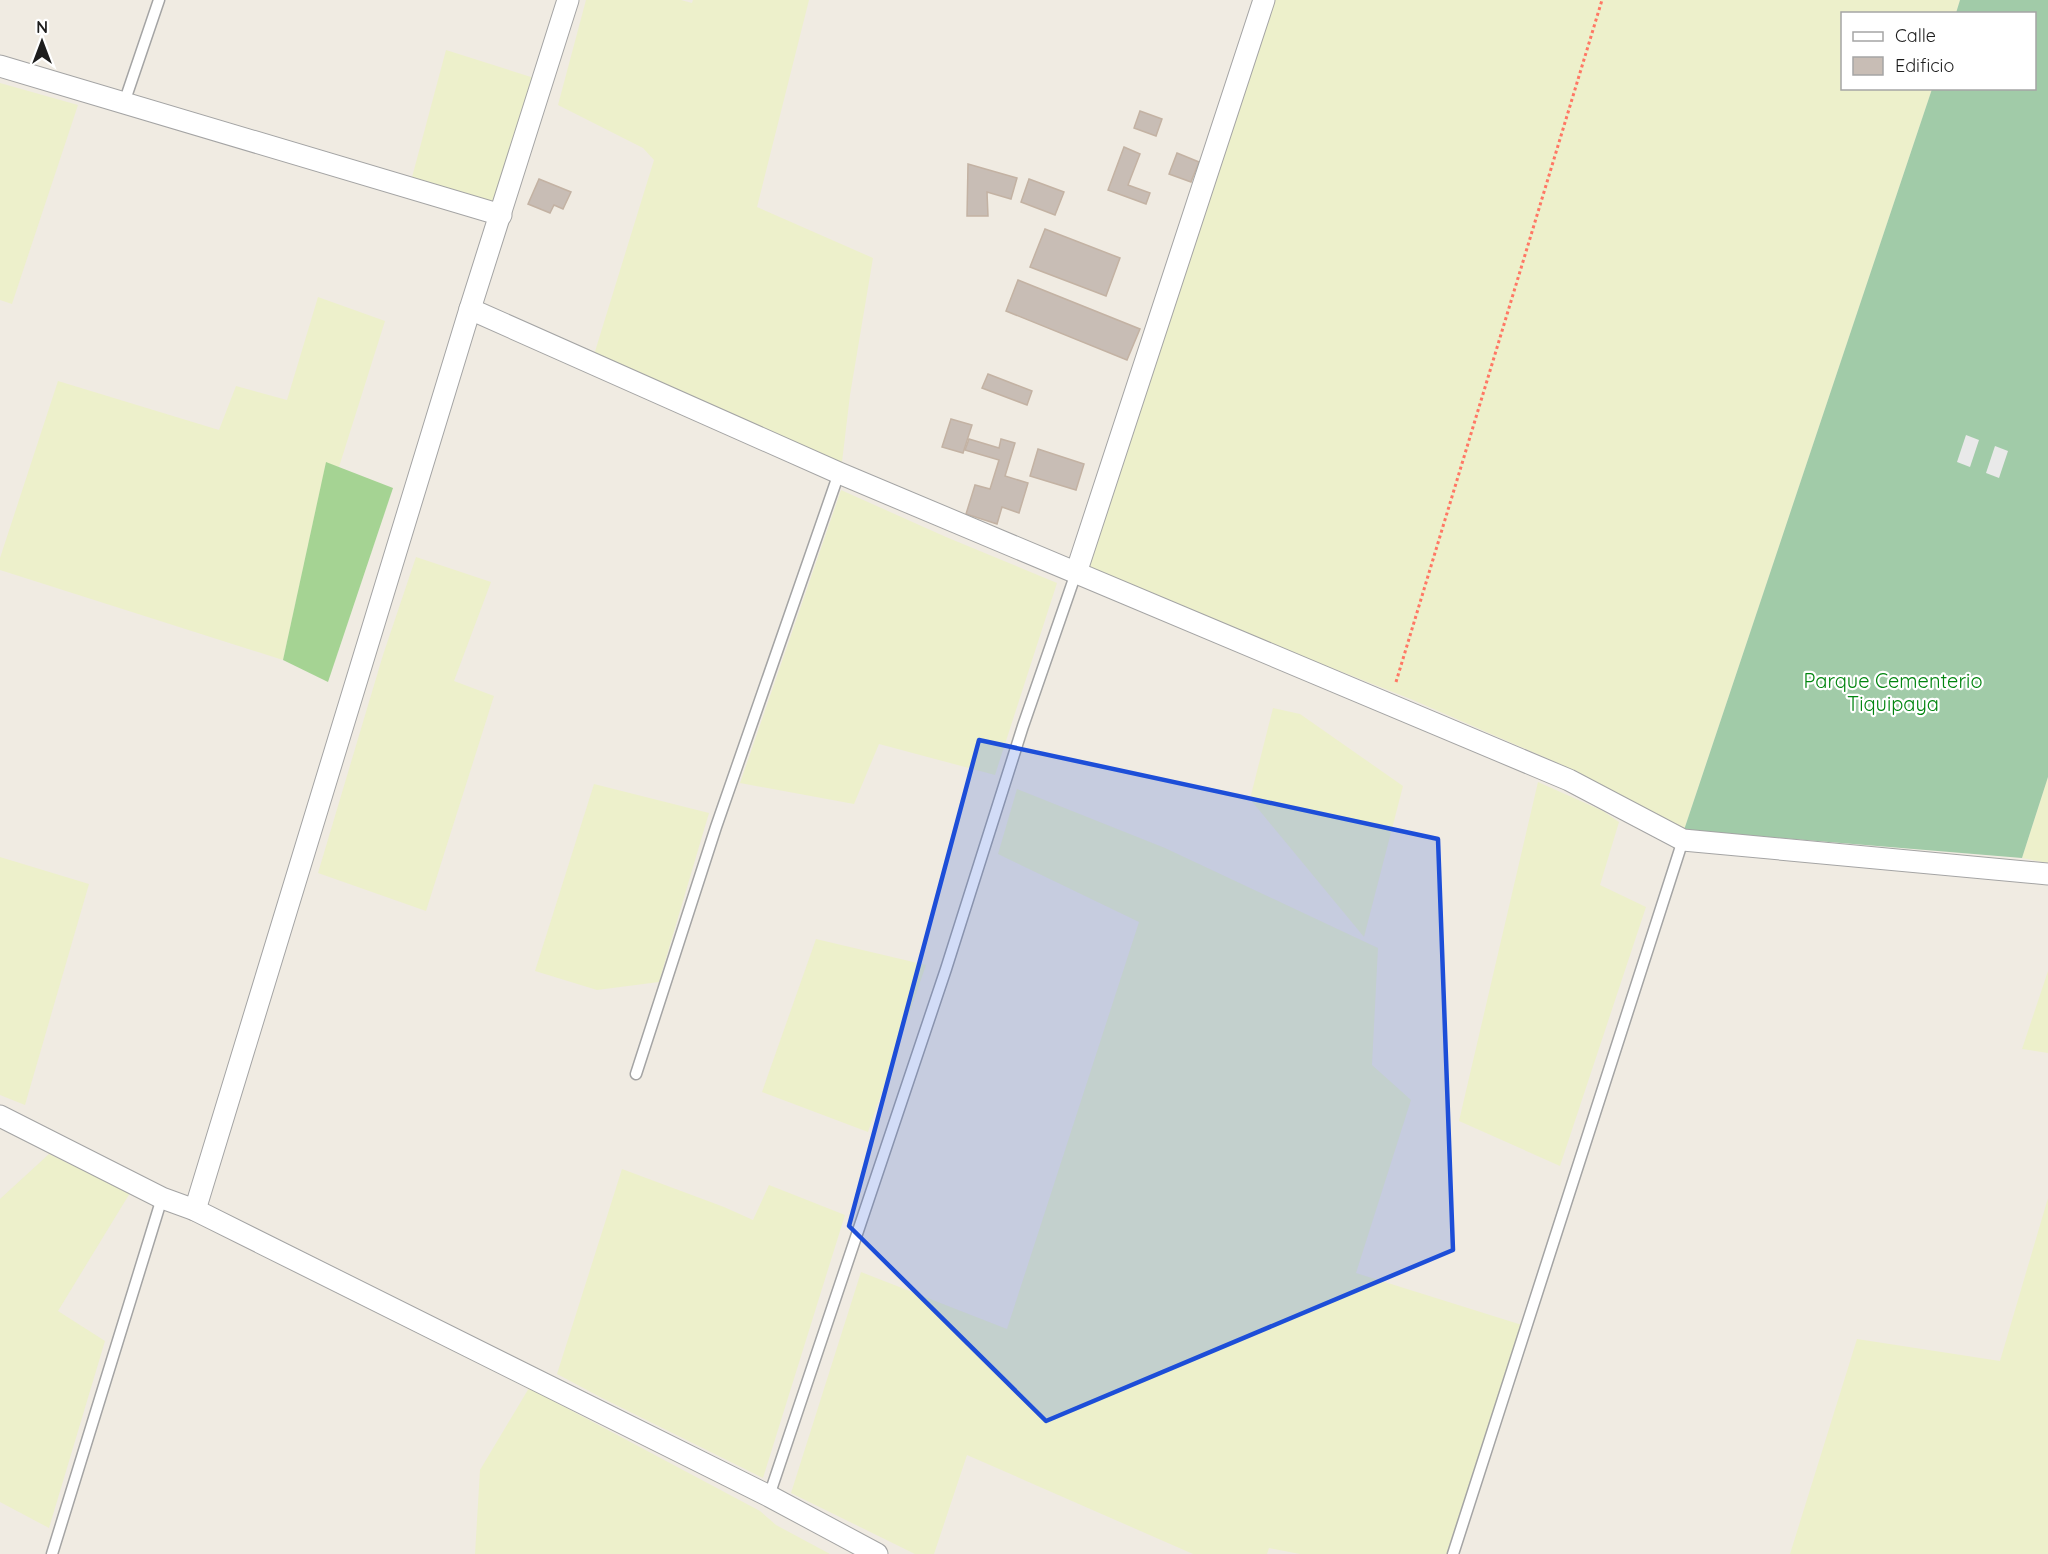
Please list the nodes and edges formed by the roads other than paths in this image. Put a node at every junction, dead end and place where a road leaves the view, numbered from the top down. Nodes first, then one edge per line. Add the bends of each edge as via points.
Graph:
1 (159, 0) edge
2 (568, 0) edge
3 (1264, 0) edge
4 (0, 66) edge
5 (124, 103) junction
6 (501, 215) junction
7 (470, 309) junction
8 (839, 473) junction
9 (1076, 573) junction
10 (1683, 840) junction
11 (2048, 874) edge
12 (636, 1074) dead end
13 (0, 1116) edge
14 (162, 1198) junction
15 (195, 1210) junction
16 (769, 1496) junction
17 (52, 1554) edge
18 (877, 1554) edge
19 (1453, 1554) edge

1 - 5 lane
2 - 6 street
3 - 9 street
4 - 5 street
5 - 6 street
6 - 7 street
7 - 8 street
7 - 15 street
8 - 9 street
8 - 12 lane via 716,826
9 - 10 street via 1569,780
9 - 16 lane
10 - 11 street
10 - 19 lane
13 - 14 street
14 - 15 street
14 - 17 lane
15 - 16 street
16 - 18 street

